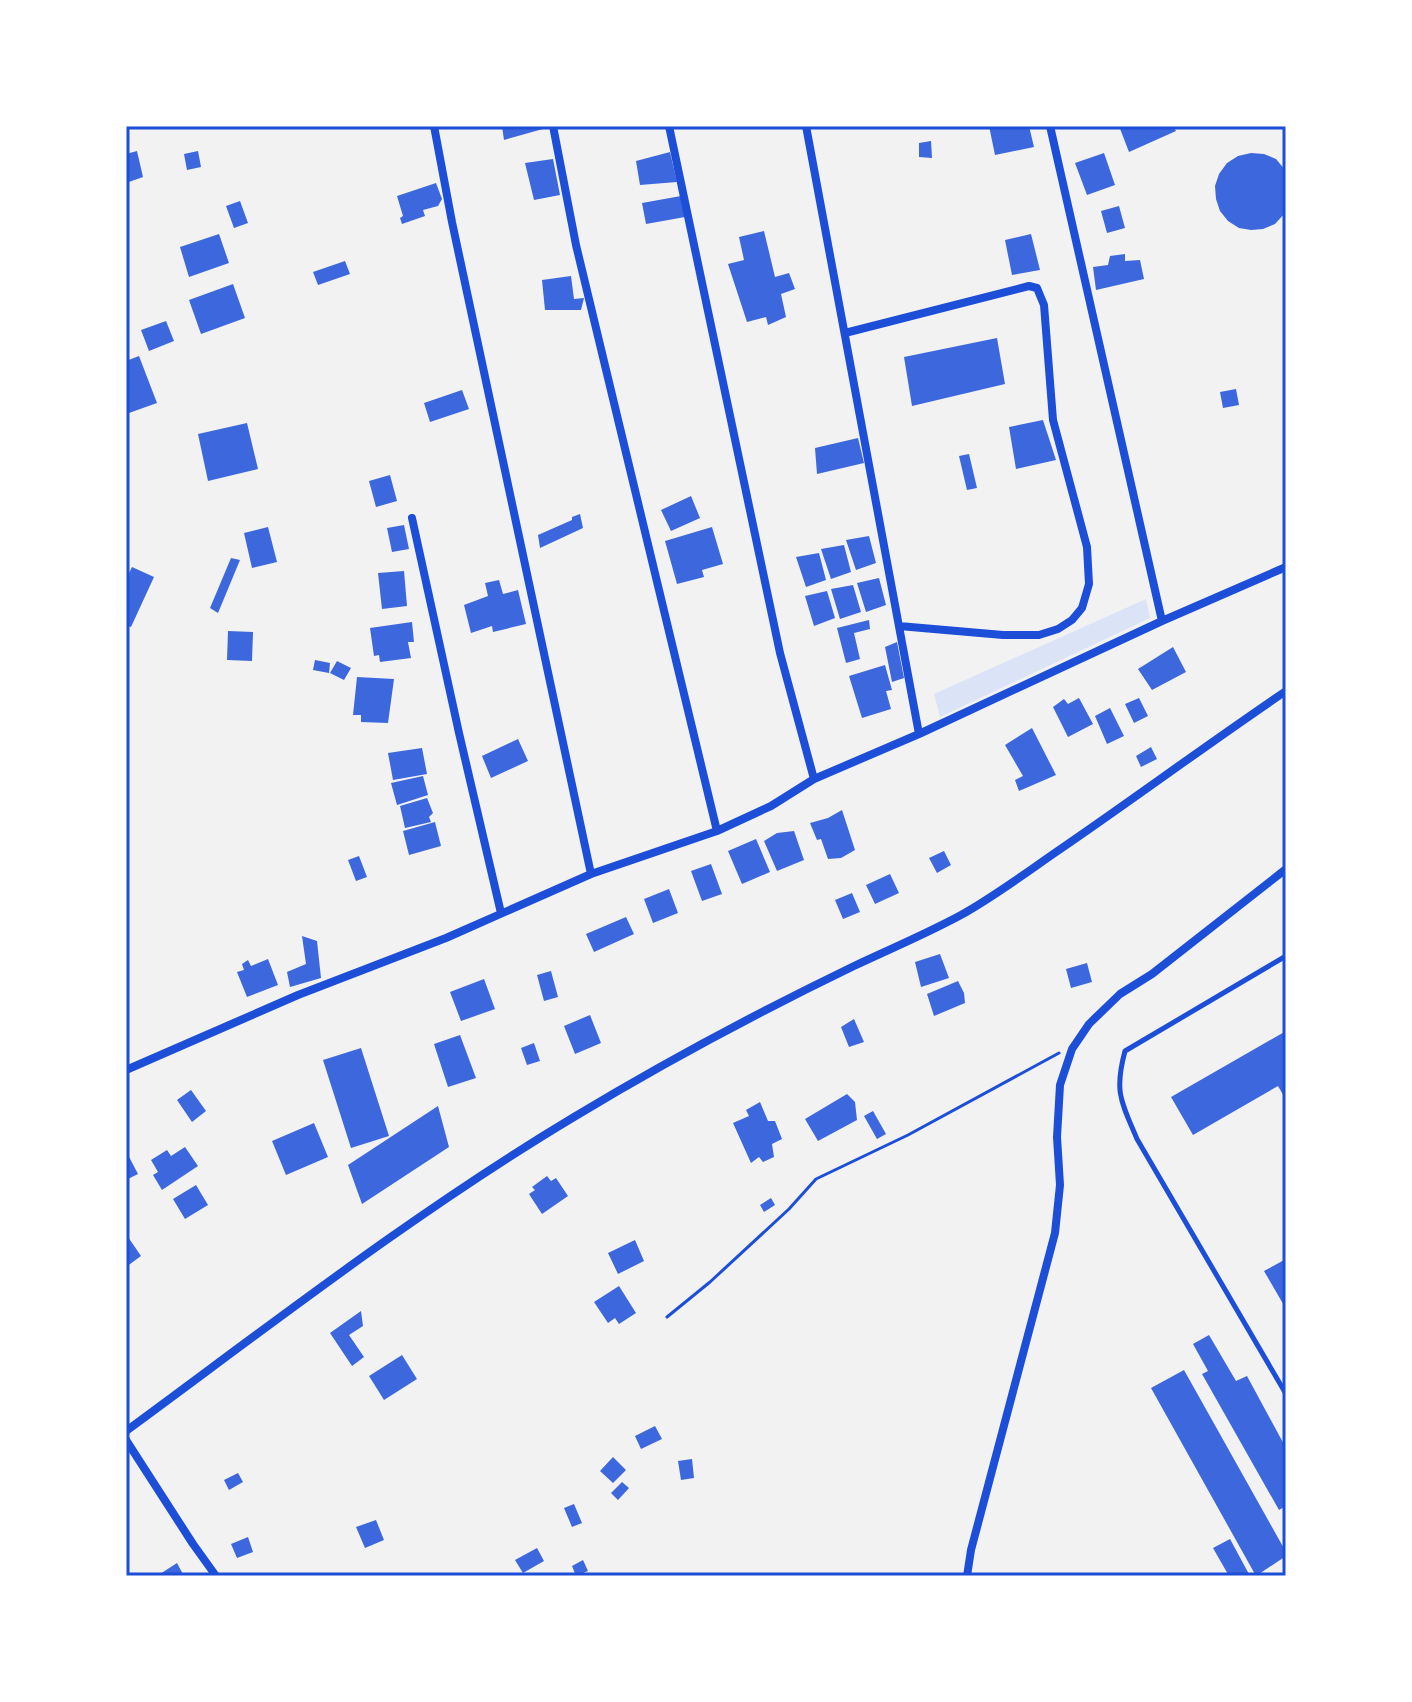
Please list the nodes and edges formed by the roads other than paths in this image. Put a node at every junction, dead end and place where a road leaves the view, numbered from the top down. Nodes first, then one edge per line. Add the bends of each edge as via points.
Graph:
1 (434, 126) edge
2 (553, 126) edge
3 (669, 126) edge
4 (806, 126) edge
5 (1050, 126) edge
6 (845, 333) junction
7 (412, 518) dead end
8 (1286, 567) edge
9 (1162, 621) junction
10 (899, 626) junction
11 (1286, 691) edge
12 (919, 734) junction
13 (814, 779) junction
14 (717, 831) junction
15 (1286, 869) edge
16 (591, 874) junction
17 (501, 913) junction
18 (1286, 956) edge
19 (128, 1069) edge
20 (1286, 1394) edge
21 (126, 1431) edge
22 (126, 1440) edge
23 (216, 1576) edge
24 (967, 1576) edge

1 - 16 street
2 - 14 street via 576,245
3 - 13 street via 780,653
4 - 6 street
5 - 9 street
6 - 10 street
6 - 10 street via 1029,286 1037,288 1044,305 1053,420 1087,547 1089,584 1082,608 1058,629 1039,635
7 - 17 street
8 - 9 street
9 - 12 street
10 - 12 street
11 - 21 street via 961,915 670,1061 503,1161 293,1306
12 - 13 street
13 - 14 street
14 - 16 street
15 - 24 street via 1120,994 1072,1049 1060,1085 1055,1233
16 - 17 street
17 - 19 street
18 - 20 lane via 1125,1051 1118,1088 1137,1139
22 - 23 street

